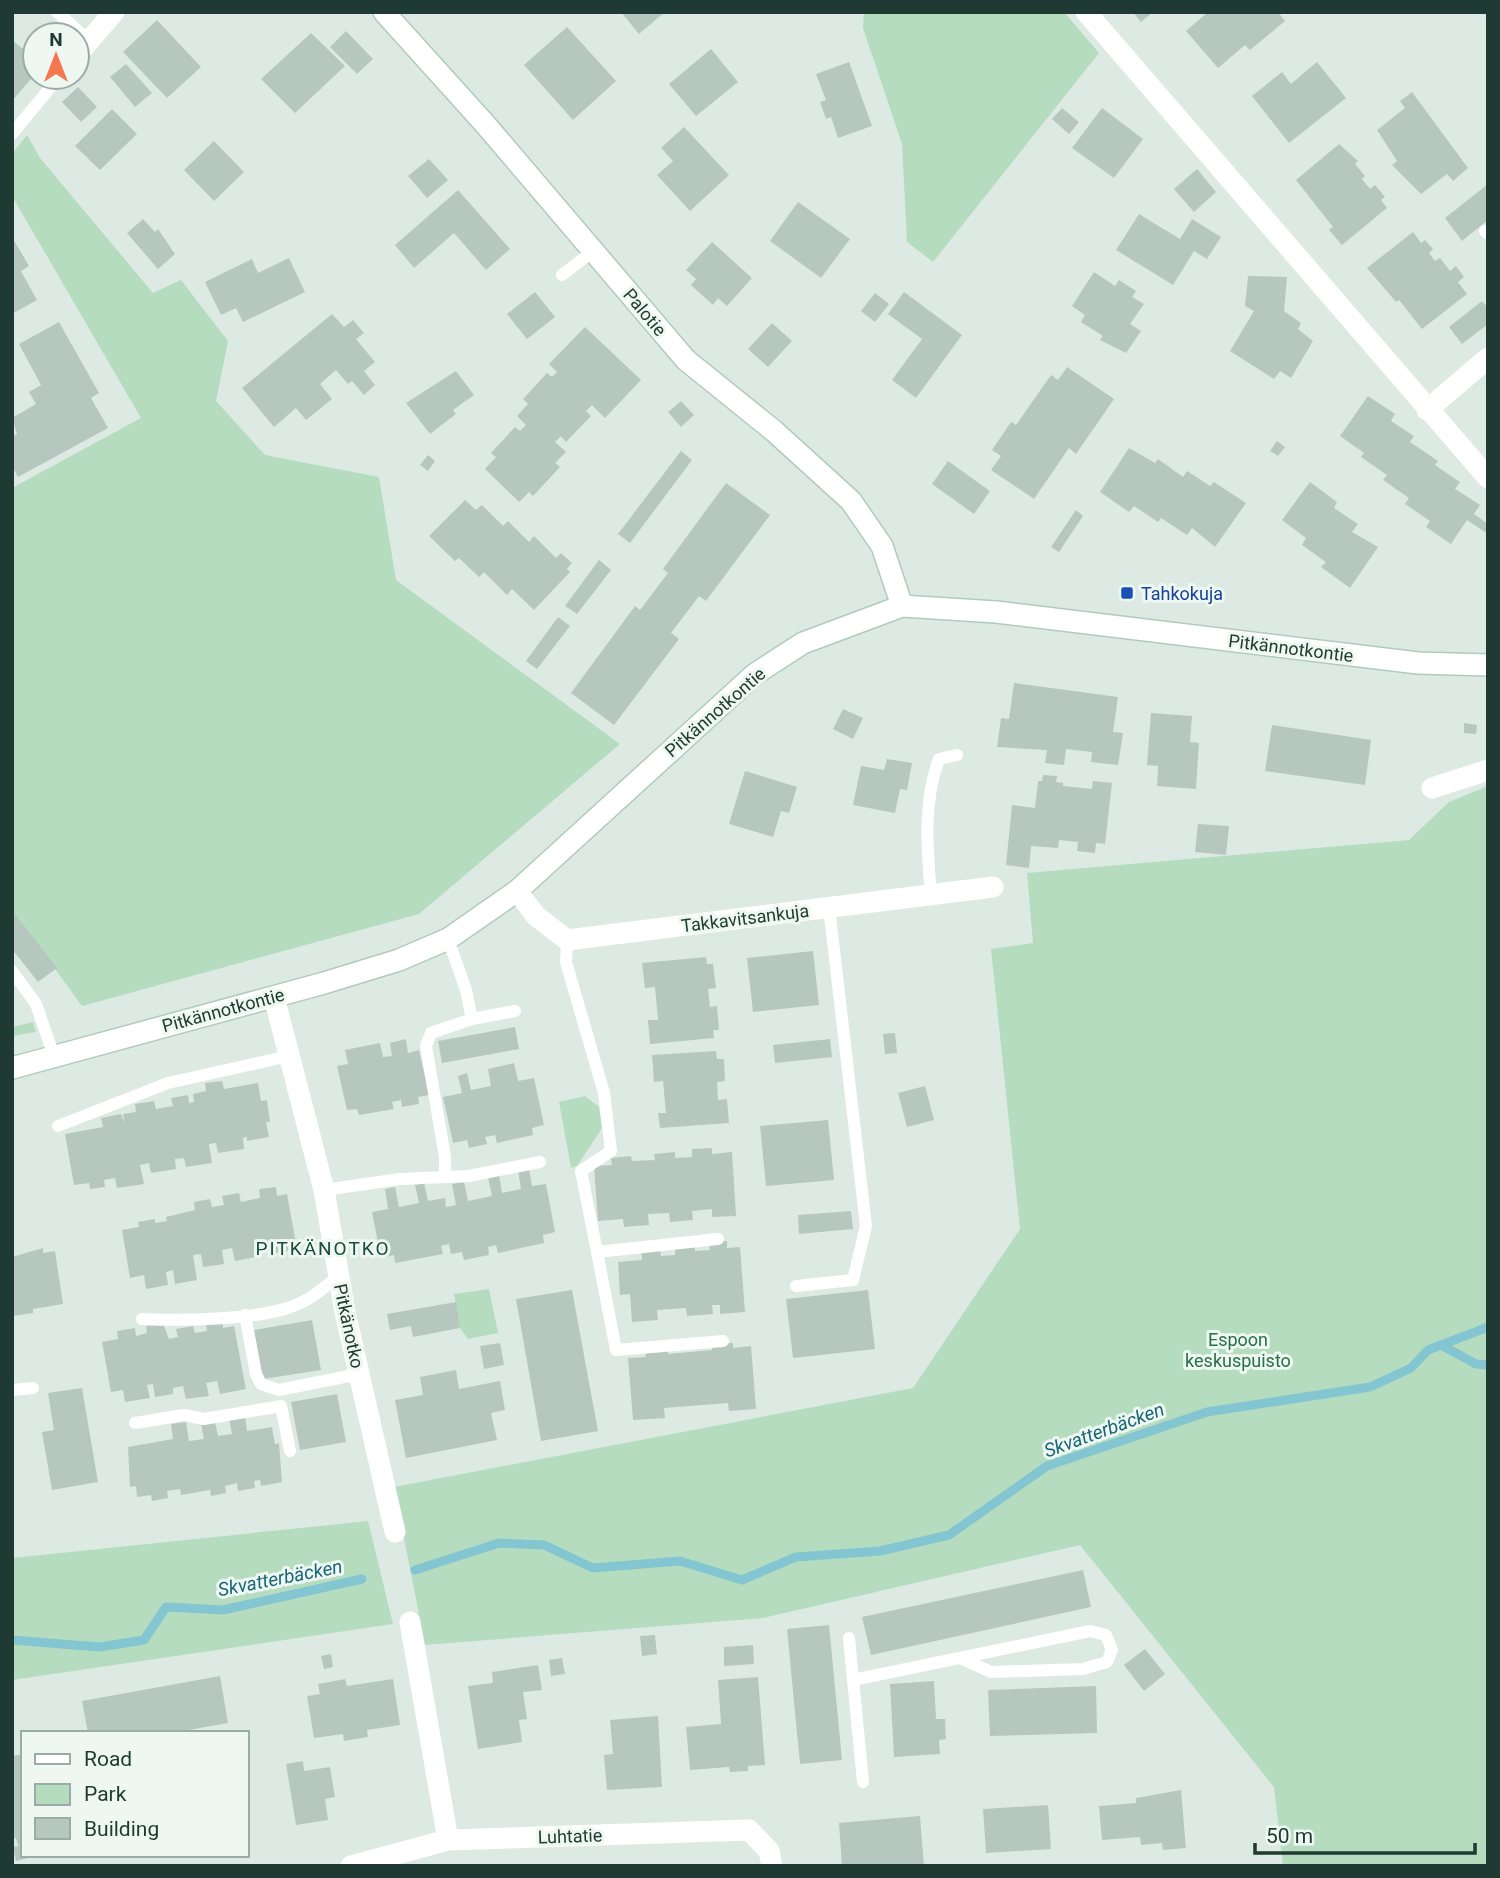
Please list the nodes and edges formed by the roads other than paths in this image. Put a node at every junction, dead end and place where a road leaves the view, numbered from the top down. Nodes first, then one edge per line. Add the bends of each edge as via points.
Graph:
1 (114, 12) edge
2 (384, 12) edge
3 (1086, 12) edge
4 (91, 39) edge
5 (47, 91) edge
6 (12, 134) edge
7 (593, 251) junction
8 (562, 275) dead end
9 (1488, 358) edge
10 (1427, 410) junction
11 (1488, 478) edge
12 (902, 606) junction
13 (1488, 665) edge
14 (957, 755) dead end
15 (1488, 770) edge
16 (1432, 788) dead end
17 (993, 887) dead end
18 (517, 891) junction
19 (931, 895) junction
20 (829, 907) junction
21 (447, 939) junction
22 (567, 940) junction
23 (12, 971) edge
24 (274, 997) junction
25 (515, 1011) dead end
26 (472, 1019) junction
27 (54, 1056) junction
28 (289, 1056) junction
29 (12, 1068) edge
30 (58, 1126) dead end
31 (540, 1162) dead end
32 (445, 1177) junction
33 (324, 1190) junction
34 (718, 1239) dead end
35 (597, 1252) junction
36 (338, 1276) junction
37 (796, 1286) dead end
38 (245, 1315) junction
39 (142, 1320) dead end
40 (723, 1341) dead end
41 (359, 1374) junction
42 (33, 1388) dead end
43 (12, 1390) edge
44 (279, 1390) junction
45 (281, 1406) junction
46 (135, 1423) dead end
47 (289, 1451) dead end
48 (395, 1532) dead end
49 (410, 1622) dead end
50 (849, 1638) dead end
51 (960, 1658) junction
52 (853, 1680) junction
53 (863, 1782) dead end
54 (448, 1840) junction
55 (351, 1866) edge
56 (772, 1866) edge

1 - 4 street
2 - 7 street, Palotie
3 - 10 street
5 - 6 lane
7 - 8 lane
7 - 12 street, Palotie via 686,360 852,501 883,546
9 - 10 street
10 - 11 street
12 - 13 street, Pitkännotkontie via 996,612 1418,663
12 - 18 street, Pitkännotkontie via 803,643 755,674
14 - 19 lane via 939,759 933,776 926,843
15 - 16 street
17 - 19 street, Takkavitsankuja
18 - 21 street, Pitkännotkontie
18 - 22 street via 536,916
19 - 20 street, Takkavitsankuja
20 - 22 street, Takkavitsankuja
20 - 37 lane via 866,1226 853,1280
21 - 24 street, Pitkännotkontie via 399,960
21 - 26 lane
22 - 35 lane via 566,962 604,1093 611,1151 581,1171
23 - 27 lane via 36,1004
24 - 27 street, Pitkännotkontie
24 - 28 street, Pitkänotko
25 - 26 lane
26 - 32 lane via 431,1033 426,1046
27 - 29 street, Pitkännotkontie
28 - 30 lane via 168,1083
28 - 33 street, Pitkänotko
31 - 32 lane
32 - 33 lane
33 - 36 street, Pitkänotko
34 - 35 lane
35 - 40 lane via 616,1350
36 - 38 lane via 297,1305
36 - 41 street, Pitkänotko
38 - 39 lane
38 - 44 lane via 256,1374 261,1384
41 - 44 lane
41 - 48 street, Pitkänotko
42 - 43 lane
44 - 45 lane
45 - 46 lane via 204,1419 184,1415
45 - 47 lane
49 - 54 street
50 - 52 lane
51 - 51 lane via 1090,1631 1106,1635 1112,1650 1107,1662 1083,1669 991,1672
51 - 52 lane
52 - 53 lane
54 - 55 street, Luhtatie
54 - 56 street, Luhtatie via 749,1830 769,1851

